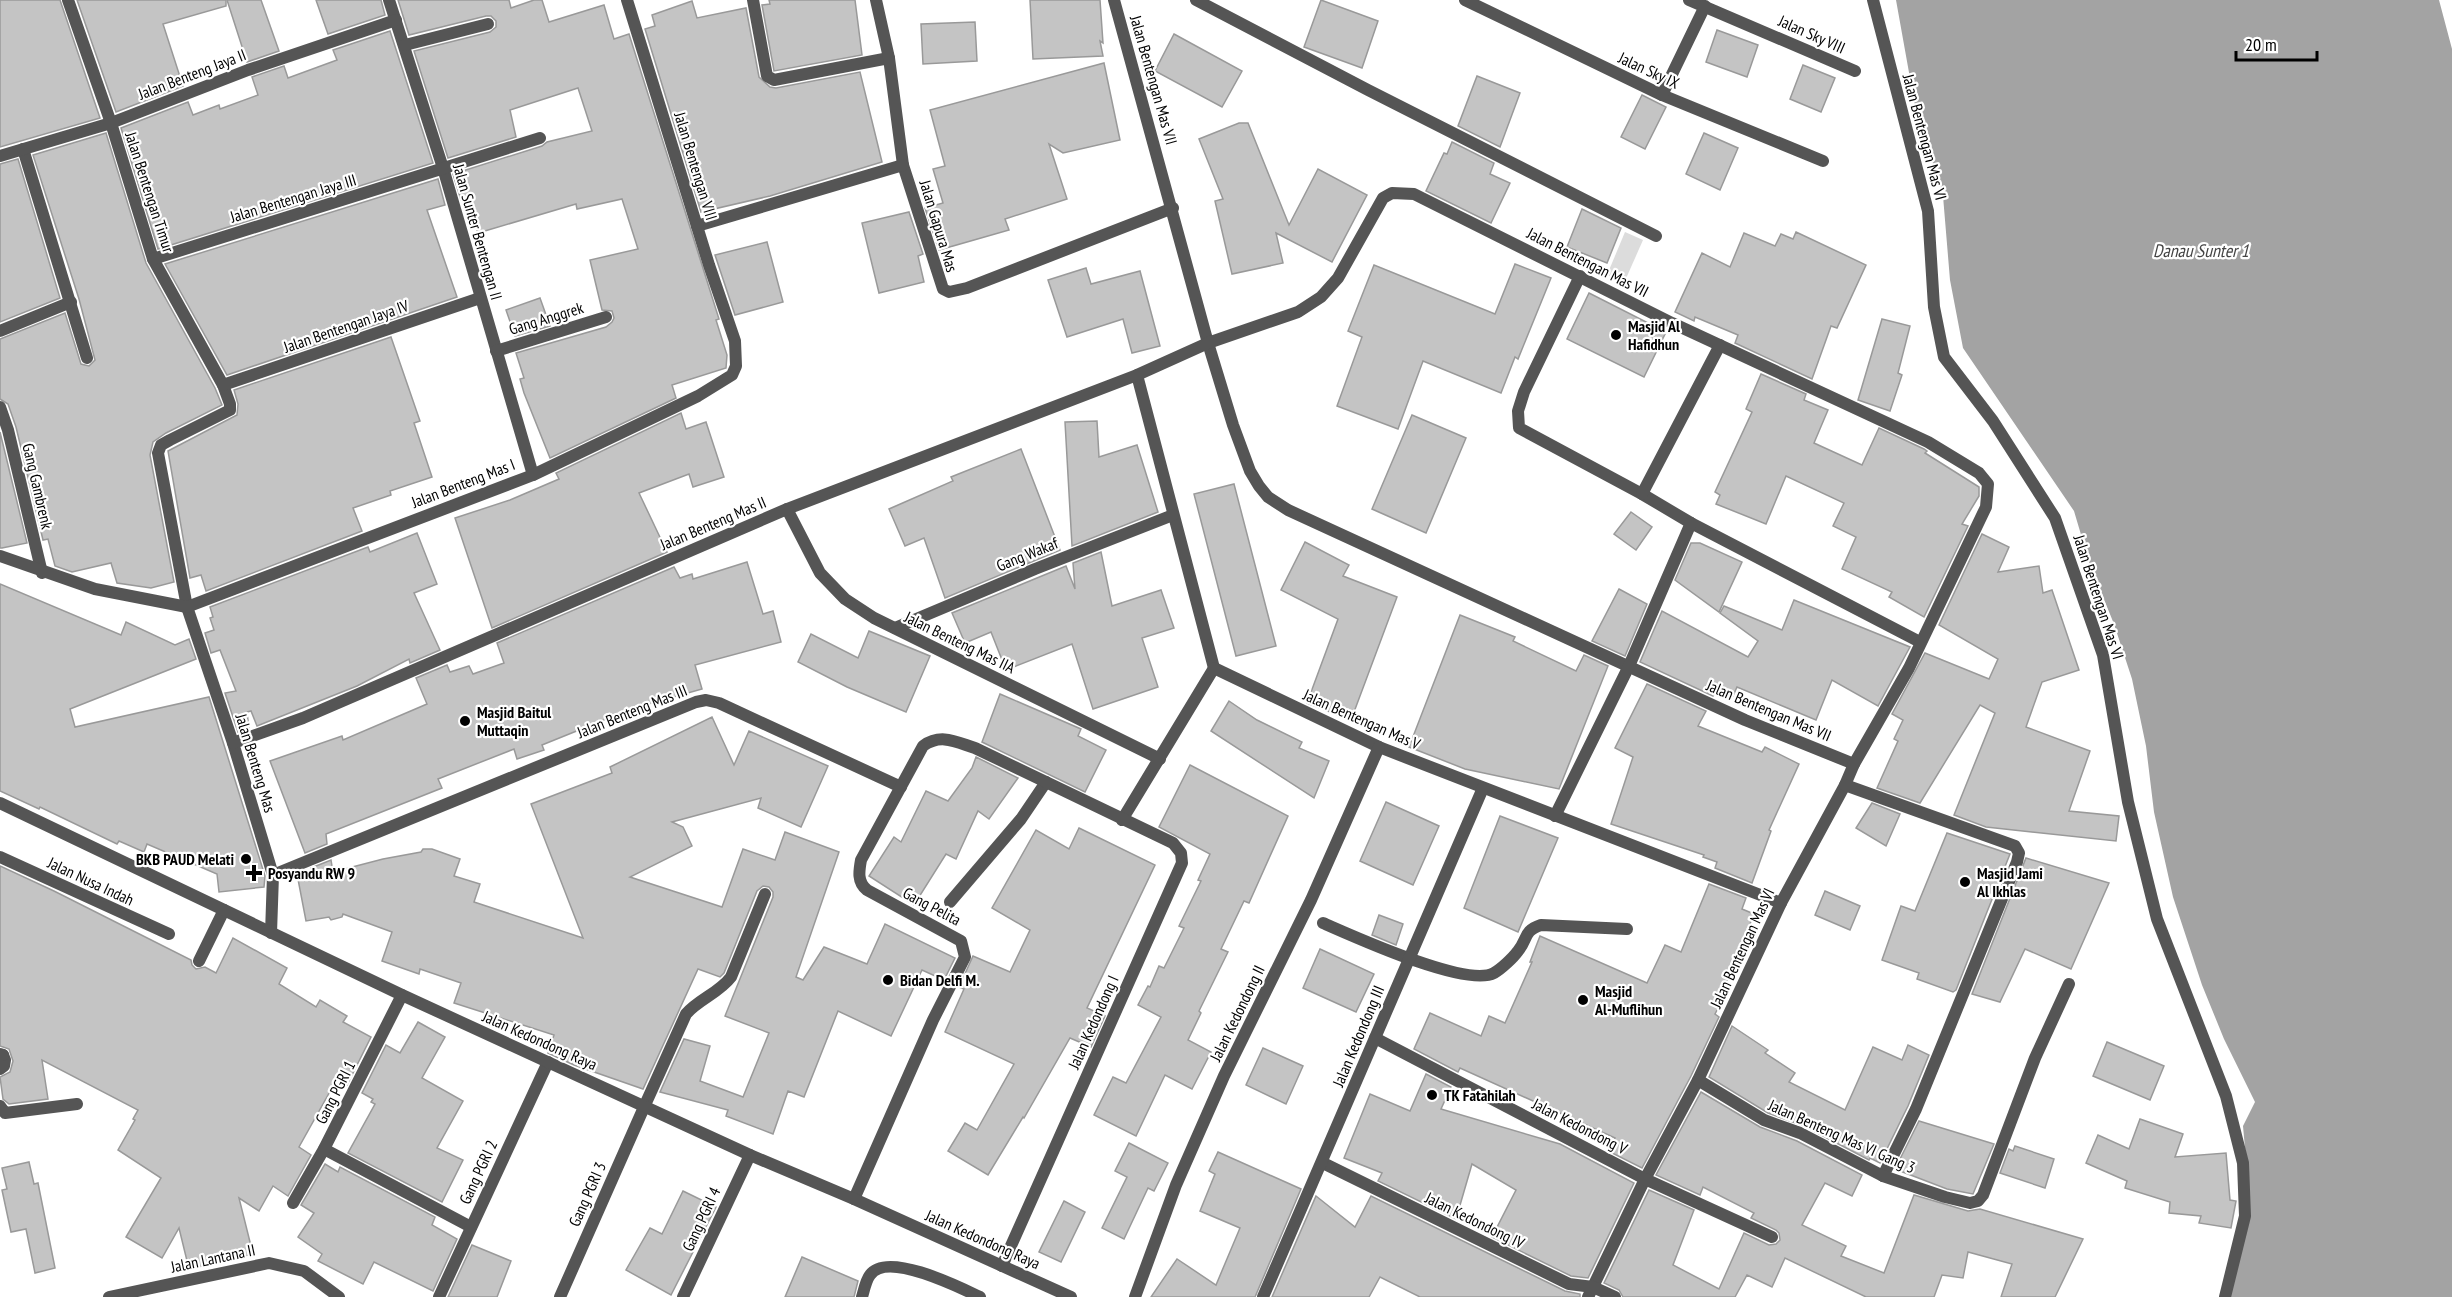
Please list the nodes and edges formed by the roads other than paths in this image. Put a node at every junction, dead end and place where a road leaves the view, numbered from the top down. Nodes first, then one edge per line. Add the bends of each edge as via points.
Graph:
1 (68, 0) edge
2 (389, 0) edge
3 (627, 0) edge
4 (753, 0) edge
5 (876, 0) edge
6 (1114, 0) edge
7 (1196, 0) edge
8 (1465, 0) edge
9 (1689, 0) edge
10 (1873, 0) edge
11 (1705, 6) junction
12 (396, 20) junction
13 (488, 24) dead end
14 (405, 45) junction
15 (889, 58) junction
16 (1855, 71) dead end
17 (1662, 95) junction
18 (111, 123) junction
19 (540, 138) dead end
20 (23, 149) junction
21 (0, 156) edge
22 (1823, 161) dead end
23 (903, 165) junction
24 (443, 168) junction
25 (1173, 208) junction
26 (697, 226) junction
27 (1656, 236) dead end
28 (153, 259) junction
29 (1580, 276) junction
30 (480, 298) junction
31 (71, 302) junction
32 (606, 317) dead end
33 (0, 331) edge
34 (735, 341) joint
35 (1208, 343) junction
36 (1720, 345) junction
37 (496, 351) junction
38 (87, 358) dead end
39 (1137, 375) junction
40 (223, 385) junction
41 (0, 407) edge
42 (533, 475) junction
43 (1988, 484) joint
44 (1642, 494) junction
45 (787, 509) junction
46 (1173, 515) junction
47 (1691, 524) junction
48 (0, 556) edge
49 (42, 573) junction
50 (187, 607) junction
51 (896, 628) junction
52 (1920, 642) junction
53 (1629, 666) junction
54 (1214, 668) junction
55 (233, 743) junction
56 (1379, 747) junction
57 (1160, 759) junction
58 (1854, 764) junction
59 (1047, 782) junction
60 (1845, 785) junction
61 (901, 787) junction
62 (1483, 788) junction
63 (0, 803) edge
64 (1555, 816) junction
65 (1122, 820) junction
66 (0, 857) edge
67 (273, 875) junction
68 (765, 894) dead end
69 (950, 902) dead end
70 (1781, 903) junction
71 (224, 910) junction
72 (1323, 923) dead end
73 (1627, 929) dead end
74 (271, 933) junction
75 (169, 934) dead end
76 (1409, 959) junction
77 (199, 961) dead end
78 (2068, 984) dead end
79 (402, 994) junction
80 (1374, 1038) junction
81 (1, 1054) edge
82 (548, 1062) junction
83 (0, 1069) edge
84 (1698, 1080) junction
85 (77, 1104) dead end
86 (645, 1105) junction
87 (0, 1106) edge
88 (324, 1149) junction
89 (750, 1155) junction
90 (1323, 1162) junction
91 (1883, 1176) junction
92 (1645, 1179) junction
93 (854, 1199) junction
94 (293, 1203) dead end
95 (471, 1227) junction
96 (1772, 1237) dead end
97 (1002, 1266) junction
98 (157, 1292) edge
99 (1590, 1292) edge
100 (109, 1297) edge
101 (339, 1297) edge
102 (439, 1297) edge
103 (560, 1297) edge
104 (683, 1297) edge
105 (862, 1297) edge
106 (980, 1297) edge
107 (1071, 1297) edge
108 (1135, 1297) edge
109 (1263, 1297) edge
110 (1615, 1297) edge
111 (2225, 1297) edge

1 - 18 street, Jalan Bentengan Timur
2 - 12 street, Jalan Sunter Bentengan II
3 - 26 street, Jalan Bentengan VIII
4 - 15 street via 767,76 774,80
5 - 15 street, Jalan Gapura Mas
6 - 25 street, Jalan Bentengan Mas VII
7 - 27 street
8 - 17 street, Jalan Sky IX
9 - 11 street, Jalan Sky VIII
10 - 111 street, Jalan Bentengan Mas VI via 1928,211 1934,307 1944,357 1993,421 2055,518 2103,655 2128,802 2157,919 2226,1096 2243,1163 2245,1216
11 - 16 street, Jalan Sky VIII
11 - 17 street
12 - 14 street, Jalan Sunter Bentengan II
12 - 18 street, Jalan Benteng Jaya II via 248,70
13 - 14 street
14 - 24 street, Jalan Sunter Bentengan II
15 - 23 street, Jalan Gapura Mas
17 - 22 street, Jalan Sky IX
18 - 20 street, Jalan Benteng Jaya II
18 - 28 street, Jalan Bentengan Timur
19 - 24 street, Jalan Bentengan Jaya III
20 - 21 street, Jalan Benteng Jaya II
20 - 31 street
23 - 25 street, Jalan Gapura Mas via 940,285 949,292
23 - 26 street
24 - 28 street, Jalan Bentengan Jaya III
24 - 30 street, Jalan Sunter Bentengan II
25 - 35 street, Jalan Bentengan Mas VII
26 - 34 street, Jalan Bentengan VIII
28 - 40 street, Jalan Bentengan Timur
29 - 35 street, Jalan Bentengan Mas VII via 1414,194 1392,193 1383,198 1338,278 1321,297 1298,312
29 - 36 street, Jalan Bentengan Mas VII
29 - 44 street via 1524,392 1518,411 1519,428
30 - 37 street, Jalan Sunter Bentengan II
30 - 40 street, Jalan Bentengan Jaya IV
31 - 33 street
31 - 38 street
32 - 37 street, Gang Anggrek
34 - 42 street, Jalan Benteng Mas I via 732,375 698,396
35 - 39 street, Jalan Benteng Mas II
35 - 53 street, Jalan Bentengan Mas VII via 1233,425 1251,471 1268,497
36 - 43 street, Jalan Bentengan Mas VII via 1928,442 1979,474
36 - 44 street
37 - 42 street, Jalan Sunter Bentengan II
39 - 45 street, Jalan Benteng Mas II
39 - 46 street
40 - 50 street, Jalan Benteng Mas via 230,410 161,445 158,453
41 - 49 street, Gang Gambrenk
42 - 50 street, Jalan Benteng Mas I
43 - 52 street, Jalan Bentengan Mas VI via 1986,507
44 - 47 street
45 - 51 street, Jalan Benteng Mas IIA via 820,573 845,599
45 - 55 street, Jalan Benteng Mas II via 303,718
46 - 51 street, Gang Wakaf
46 - 54 street
47 - 52 street
47 - 53 street
48 - 49 street, Jalan Benteng Mas I
49 - 50 street, Jalan Benteng Mas I via 95,589
50 - 55 street, Jalan Benteng Mas
51 - 57 street, Jalan Benteng Mas IIA
52 - 58 street, Jalan Bentengan Mas VI
53 - 58 street, Jalan Bentengan Mas VII via 1745,720
53 - 64 street
54 - 56 street, Jalan Bentengan Mas V
54 - 57 street
55 - 67 street, Jalan Benteng Mas
56 - 62 street, Jalan Bentengan Mas V
56 - 108 street, Jalan Kedondong II via 1311,900 1209,1109
57 - 65 street
58 - 60 street, Jalan Bentengan Mas VI
59 - 61 street, Jalan Kedondong I via 945,738 933,739 923,746
59 - 65 street, Jalan Kedondong I
59 - 69 street via 1021,819
60 - 70 street, Jalan Bentengan Mas VI
60 - 91 street via 2015,846 2019,853 1916,1109
61 - 67 street, Jalan Benteng Mas III via 706,700
61 - 93 street, Gang Pelita via 861,860 861,885 953,934 961,941 965,957
62 - 64 street, Jalan Bentengan Mas V
62 - 76 street, Jalan Kedondong III
63 - 71 street, Jalan Kedondong Raya
64 - 70 street, Jalan Bentengan Mas V
65 - 97 street, Jalan Kedondong I via 1173,843 1181,853 1182,863
66 - 75 street, Jalan Nusa Indah
67 - 74 street, Jalan Benteng Mas
68 - 86 street, Gang PGRI 3 via 731,977 686,1014
70 - 84 street, Jalan Bentengan Mas VI
71 - 74 street, Jalan Kedondong Raya
71 - 77 street
72 - 76 street
73 - 76 street via 1541,926 1526,934 1518,951 1493,974 1468,974
74 - 79 street, Jalan Kedondong Raya
76 - 80 street, Jalan Kedondong III
78 - 91 street, Jalan Benteng Mas VI Gang 3 via 1978,1201 1945,1197
79 - 82 street, Jalan Kedondong Raya
79 - 88 street, Gang PGRI 1
80 - 90 street, Jalan Kedondong III
80 - 92 street, Jalan Kedondong V
81 - 83 street via 5,1060
82 - 86 street, Jalan Kedondong Raya
82 - 95 street, Gang PGRI 2
84 - 91 street, Jalan Benteng Mas VI Gang 3 via 1764,1120 1800,1132
84 - 92 street, Jalan Bentengan Mas VI
85 - 87 street via 5,1113
86 - 89 street, Jalan Kedondong Raya
86 - 103 street, Gang PGRI 3
88 - 94 street, Gang PGRI 1
88 - 95 street
89 - 93 street, Jalan Kedondong Raya
89 - 104 street, Gang PGRI 4
90 - 99 street, Jalan Kedondong IV
90 - 109 street, Jalan Kedondong III
92 - 96 street, Jalan Kedondong V
92 - 99 street, Jalan Bentengan Mas VI
93 - 97 street, Jalan Kedondong Raya
95 - 102 street, Gang PGRI 2
97 - 107 street, Jalan Kedondong Raya
98 - 100 street, Jalan Lantana II
98 - 101 street, Jalan Lantana II via 270,1263 304,1271
99 - 110 street, Jalan Kedondong IV
105 - 106 street via 870,1275 885,1266 906,1269

